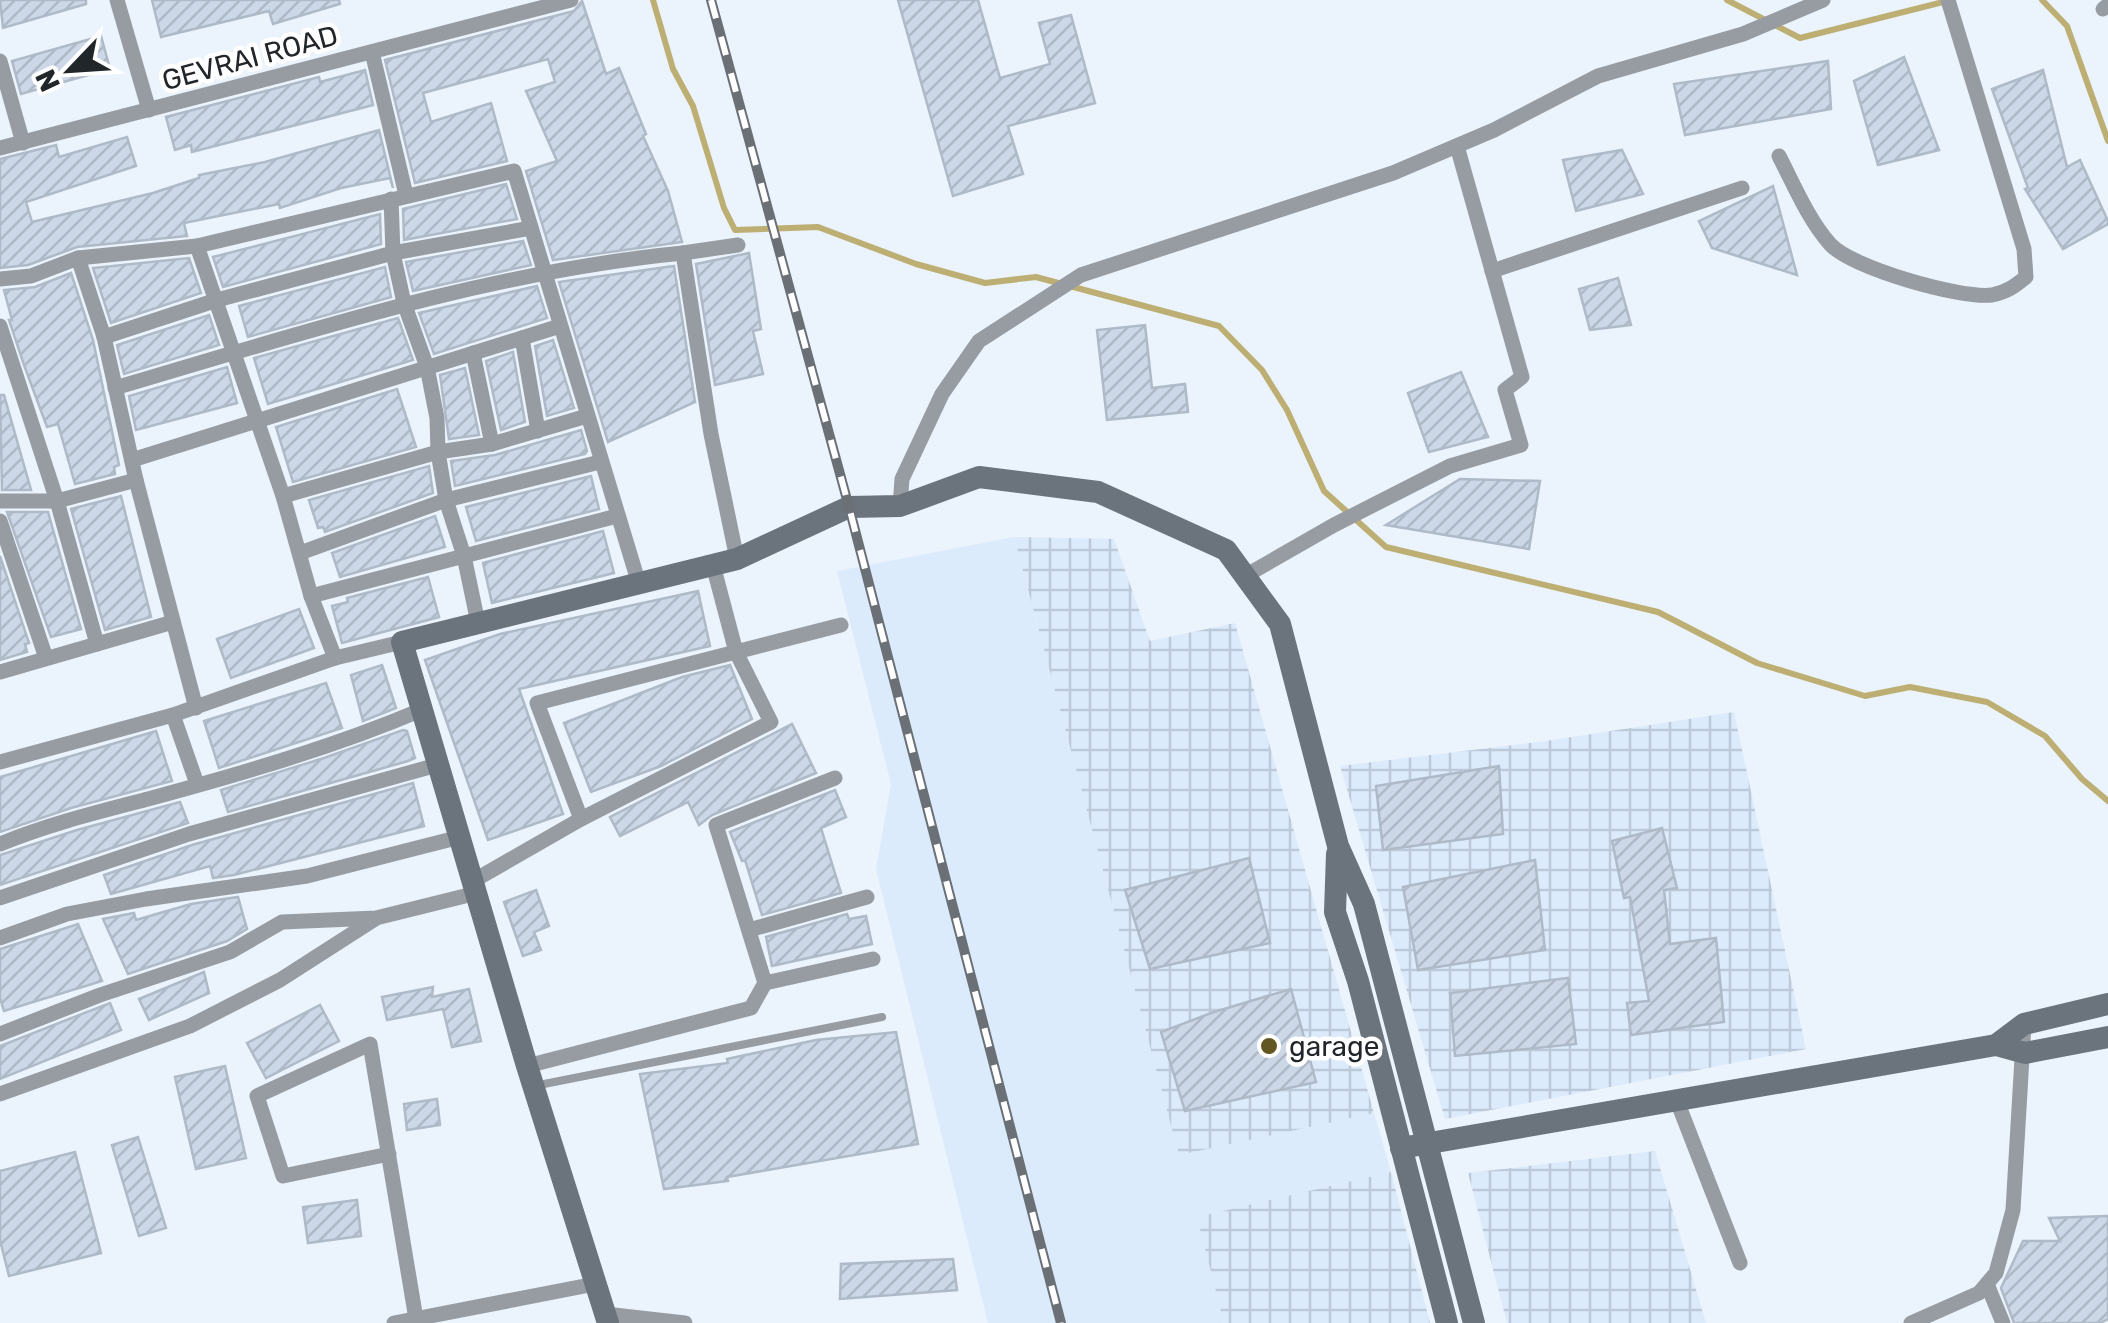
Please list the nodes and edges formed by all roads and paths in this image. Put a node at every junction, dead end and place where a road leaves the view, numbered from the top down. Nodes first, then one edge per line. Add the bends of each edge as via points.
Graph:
1 (117, 0) edge
2 (571, 0) edge
3 (1948, 0) edge
4 (1820, 1) edge
5 (372, 52) junction
6 (0, 61) edge
7 (149, 110) junction
8 (23, 142) junction
9 (1457, 146) junction
10 (0, 148) edge
11 (1780, 156) dead end
12 (1742, 188) dead end
13 (398, 197) junction
14 (531, 228) junction
15 (738, 245) dead end
16 (198, 246) junction
17 (392, 253) junction
18 (683, 253) junction
19 (78, 258) junction
20 (1492, 271) junction
21 (544, 272) junction
22 (0, 279) edge
23 (217, 300) junction
24 (404, 303) junction
25 (0, 326) edge
26 (560, 326) junction
27 (104, 337) junction
28 (522, 338) junction
29 (473, 353) junction
30 (234, 354) junction
31 (426, 367) junction
32 (115, 388) junction
33 (587, 416) junction
34 (256, 420) junction
35 (538, 430) junction
36 (492, 444) junction
37 (438, 452) junction
38 (132, 460) junction
39 (600, 462) junction
40 (136, 480) junction
41 (283, 496) junction
42 (57, 500) junction
43 (446, 500) junction
44 (0, 501) edge
45 (900, 506) junction
46 (618, 516) junction
47 (0, 521) edge
48 (300, 553) junction
49 (464, 556) junction
50 (737, 559) junction
51 (713, 565) junction
52 (1245, 576) junction
53 (639, 584) junction
54 (311, 596) junction
55 (173, 622) junction
56 (478, 624) junction
57 (841, 626) dead end
58 (402, 642) junction
59 (97, 644) junction
60 (736, 652) junction
61 (46, 658) junction
62 (335, 658) junction
63 (0, 672) edge
64 (196, 708) junction
65 (421, 710) junction
66 (173, 715) junction
67 (0, 762) edge
68 (438, 765) junction
69 (835, 778) dead end
70 (197, 784) junction
71 (581, 819) junction
72 (460, 837) junction
73 (0, 844) edge
74 (1338, 846) junction
75 (475, 887) junction
76 (867, 897) dead end
77 (0, 898) edge
78 (376, 918) junction
79 (749, 930) junction
80 (0, 938) edge
81 (874, 960) dead end
82 (765, 983) junction
83 (2108, 1004) edge
84 (882, 1017) dead end
85 (2024, 1024) junction
86 (0, 1034) edge
87 (2108, 1037) edge
88 (1996, 1045) junction
89 (2024, 1054) junction
90 (530, 1076) junction
91 (0, 1094) edge
92 (1677, 1101) junction
93 (1426, 1142) junction
94 (1402, 1148) junction
95 (388, 1154) junction
96 (1740, 1263) dead end
97 (596, 1284) junction
98 (1987, 1284) junction
99 (1948, 1316) edge
100 (416, 1319) junction
101 (606, 1319) edge
102 (394, 1323) edge
103 (685, 1323) edge
104 (1448, 1323) edge
105 (1474, 1323) edge
106 (1911, 1323) edge
107 (2003, 1323) edge

1 - 7 street
2 - 5 street, GEVRAI ROAD
3 - 11 street via 2024,248 2026,277 1987,296 1886,276 1832,247
4 - 9 street via 1743,34 1598,76
5 - 7 street, GEVRAI ROAD
5 - 13 street
6 - 8 street
7 - 8 street, GEVRAI ROAD
8 - 10 street, GEVRAI ROAD
9 - 20 street
9 - 45 street via 1081,275 979,341 942,394 902,479
12 - 20 street
13 - 14 street via 514,172
13 - 16 street
13 - 17 street
14 - 17 street
14 - 21 street
15 - 18 street
16 - 19 street
16 - 23 street
17 - 23 street
17 - 24 street
18 - 21 street
18 - 50 street
19 - 22 street via 31,276
19 - 27 street
20 - 52 street via 1522,376 1505,390 1520,445 1450,466
21 - 24 street
21 - 26 street
23 - 27 street
23 - 30 street
24 - 30 street
24 - 31 street
25 - 42 street
26 - 28 street
26 - 33 street
27 - 32 street
28 - 29 street
28 - 35 street
29 - 31 street
29 - 36 street
30 - 32 street
30 - 34 street
31 - 34 street
31 - 37 street
32 - 38 street
33 - 35 street
33 - 39 street
34 - 38 street
34 - 41 street
35 - 36 street
36 - 37 street
37 - 41 street
37 - 43 street
38 - 40 street
39 - 43 street
39 - 46 street
40 - 42 street
40 - 55 street
41 - 48 street
42 - 44 street
42 - 59 street
43 - 48 street
43 - 49 street
45 - 50 street via 848,507
45 - 52 street via 979,476 1098,492 1226,550
46 - 49 street
46 - 53 street
47 - 61 street
48 - 54 street
49 - 54 street
49 - 56 street
50 - 51 street
51 - 53 street
51 - 60 street
52 - 74 street via 1280,624
53 - 56 street
54 - 62 street
55 - 59 street
55 - 64 street
56 - 58 street
57 - 60 street
58 - 62 street
58 - 65 street
59 - 61 street
60 - 71 street via 771,722
60 - 71 street via 536,703
61 - 63 street
62 - 64 street
64 - 66 street
65 - 68 street
65 - 70 street
66 - 67 street
66 - 70 street
68 - 72 street
68 - 77 street via 189,834
69 - 79 street via 716,825
70 - 73 street via 51,823
71 - 75 street
72 - 75 street
72 - 80 street via 307,876 67,914
74 - 93 street via 1364,904
74 - 94 street via 1335,912
75 - 78 street
75 - 90 street
76 - 79 street
78 - 86 street via 282,922 230,952
78 - 91 street via 280,980 190,1026
79 - 82 street
81 - 82 street
82 - 90 street via 751,1008
83 - 85 street
84 - 90 lane
85 - 88 street
85 - 89 street
87 - 89 street
88 - 89 street
88 - 92 street
89 - 98 street via 2012,1210 1996,1273
90 - 97 street
92 - 93 street
92 - 96 street
93 - 94 street
93 - 105 street
94 - 104 street
95 - 95 street via 370,1044 257,1096 283,1176
95 - 100 street
97 - 100 street
97 - 101 street
98 - 99 street
98 - 107 street
99 - 106 street
100 - 102 street
101 - 103 street

